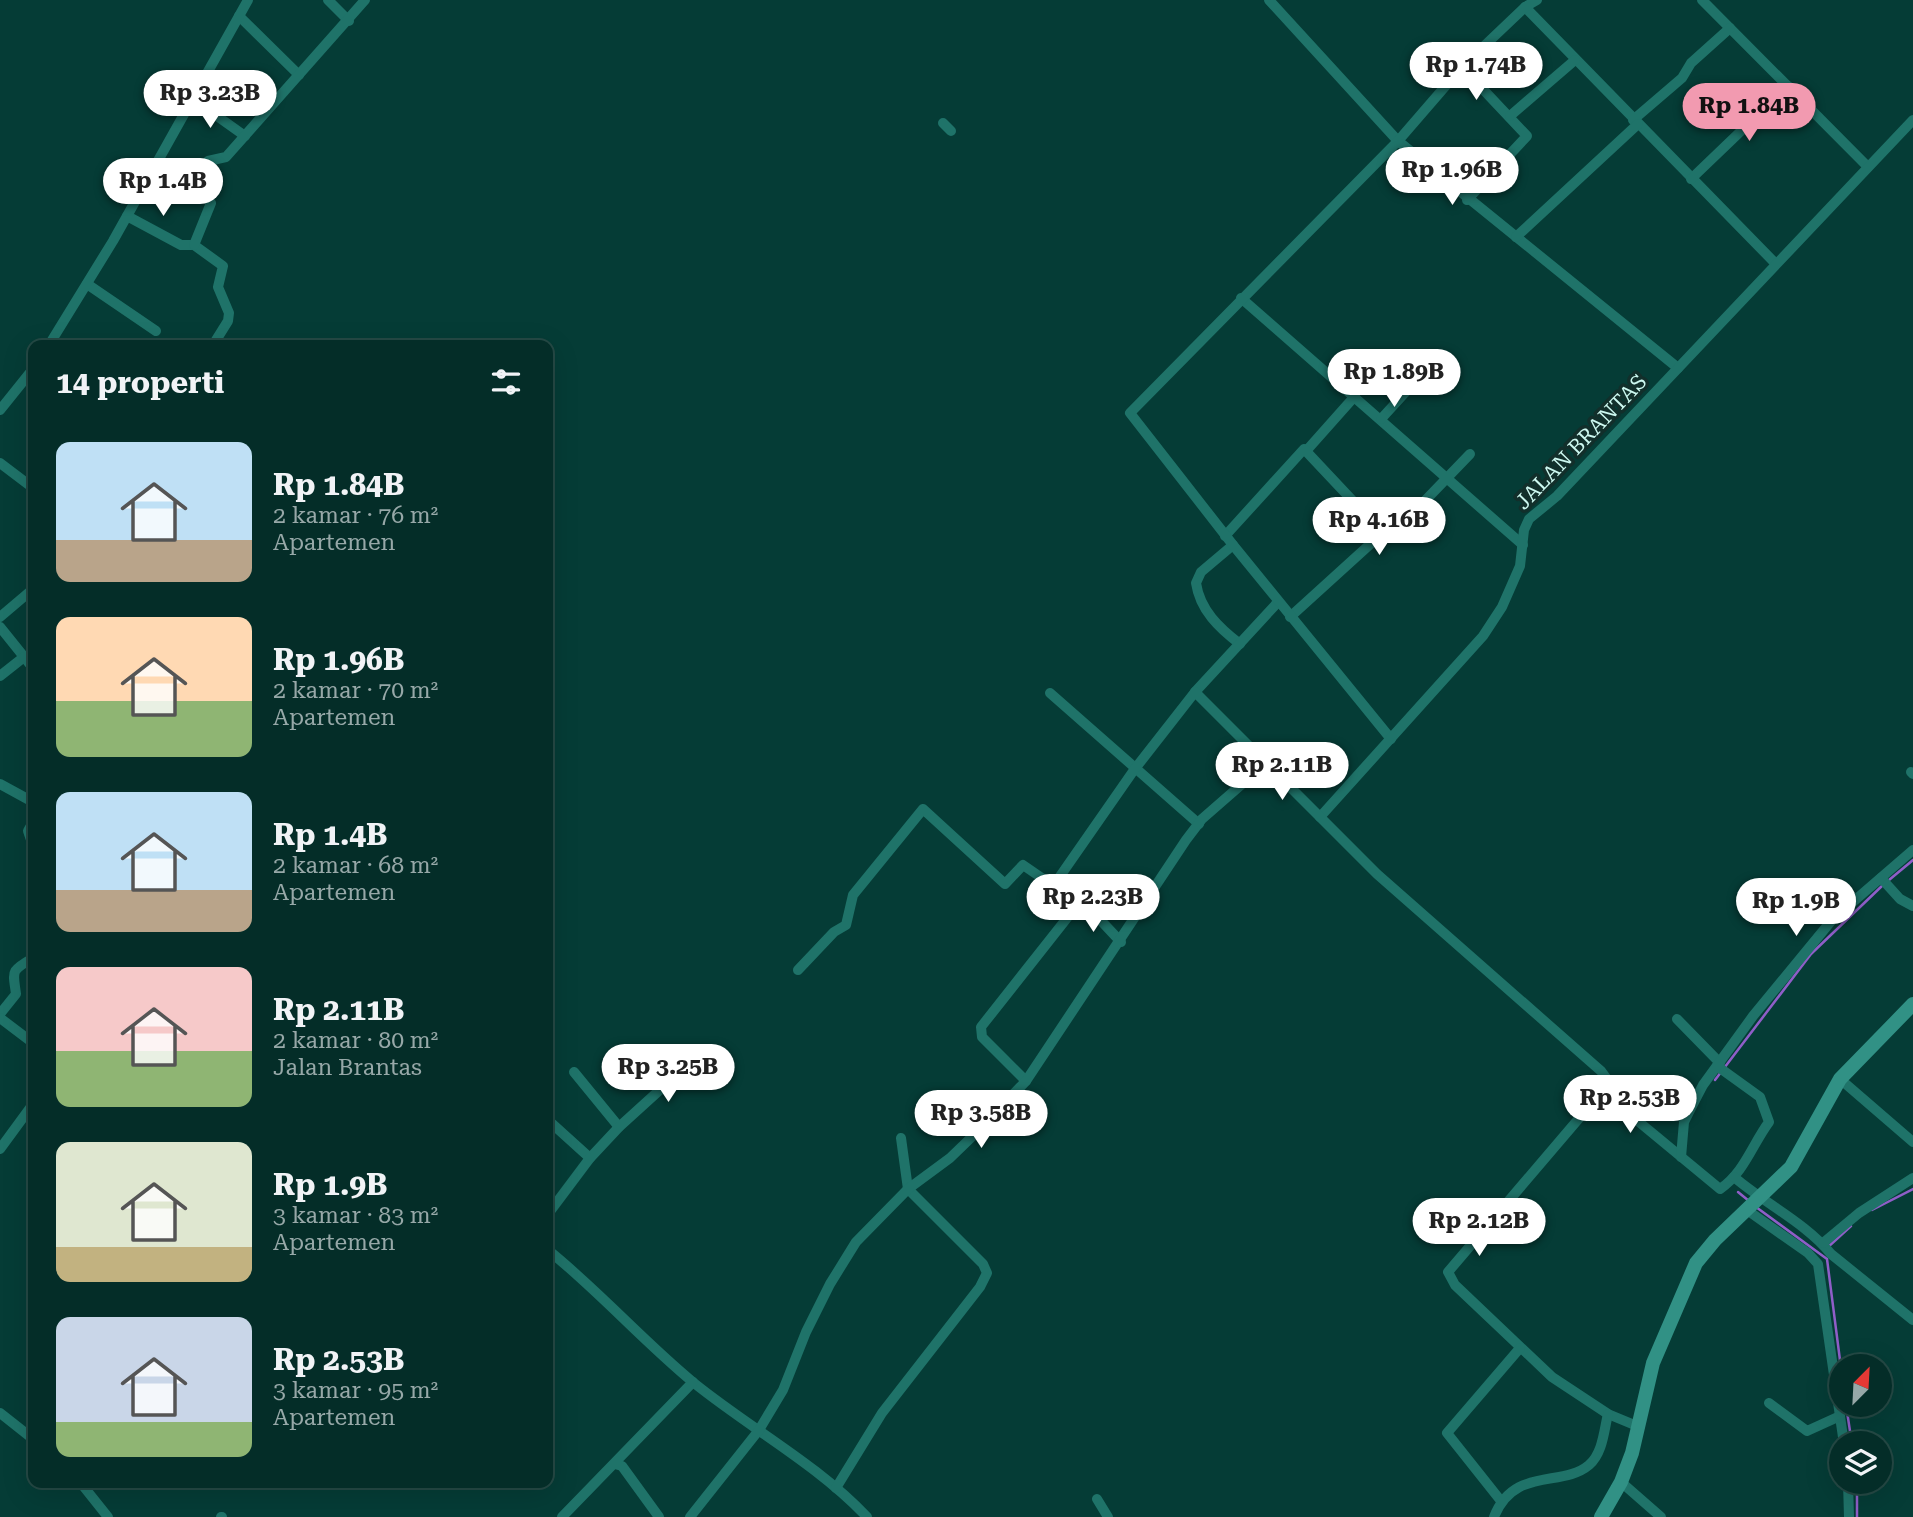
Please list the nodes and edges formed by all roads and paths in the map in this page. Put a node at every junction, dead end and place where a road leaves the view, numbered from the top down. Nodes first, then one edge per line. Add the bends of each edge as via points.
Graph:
1 (248, 0) edge
2 (328, 0) edge
3 (365, 0) edge
4 (1269, 0) edge
5 (1537, 0) edge
6 (1702, 0) edge
7 (1525, 7) junction
8 (239, 16) junction
9 (349, 21) junction
10 (1730, 28) junction
11 (1576, 60) junction
12 (1462, 67) junction
13 (299, 75) junction
14 (1788, 86) junction
15 (193, 99) junction
16 (1510, 116) junction
17 (1913, 120) edge
18 (1635, 122) junction
19 (245, 136) junction
20 (1398, 141) junction
21 (1868, 167) junction
22 (1691, 179) junction
23 (1467, 200) junction
24 (127, 216) junction
25 (1516, 237) junction
26 (194, 245) junction
27 (1774, 262) junction
28 (87, 284) junction
29 (1241, 298) junction
30 (156, 331) dead end
31 (52, 340) edge
32 (216, 340) edge
33 (1678, 368) junction
34 (28, 375) edge
35 (1413, 383) dead end
36 (1355, 396) junction
37 (0, 410) edge
38 (1381, 419) junction
39 (1307, 450) junction
40 (1470, 454) dead end
41 (0, 463) edge
42 (1448, 477) junction
43 (28, 484) edge
44 (1382, 533) junction
45 (1225, 536) junction
46 (1233, 545) junction
47 (1522, 545) junction
48 (28, 593) edge
49 (1278, 602) junction
50 (0, 617) edge
51 (1290, 617) junction
52 (0, 627) edge
53 (1240, 644) junction
54 (24, 657) junction
55 (28, 662) edge
56 (0, 676) edge
57 (1195, 692) junction
58 (1050, 693) dead end
59 (1391, 739) junction
60 (1265, 764) junction
61 (1136, 767) junction
62 (0, 784) edge
63 (28, 799) edge
64 (1320, 817) junction
65 (1199, 824) junction
66 (1913, 850) edge
67 (1884, 881) junction
68 (1055, 887) junction
69 (1913, 906) edge
70 (1072, 908) junction
71 (1121, 942) junction
72 (28, 962) edge
73 (798, 970) dead end
74 (1913, 1004) edge
75 (0, 1016) edge
76 (1677, 1019) dead end
77 (28, 1039) edge
78 (695, 1058) dead end
79 (1720, 1068) junction
80 (573, 1072) dead end
81 (1840, 1079) junction
82 (1026, 1081) junction
83 (1610, 1082) junction
84 (28, 1111) edge
85 (553, 1125) edge
86 (619, 1127) junction
87 (901, 1138) dead end
88 (1913, 1142) edge
89 (0, 1149) edge
90 (1681, 1157) junction
91 (590, 1158) junction
92 (1735, 1178) junction
93 (1913, 1178) edge
94 (908, 1189) junction
95 (1752, 1202) junction
96 (553, 1207) edge
97 (1825, 1247) junction
98 (553, 1255) edge
99 (1913, 1319) edge
100 (1520, 1348) junction
101 (1831, 1354) edge
102 (693, 1382) junction
103 (1769, 1403) dead end
104 (0, 1413) edge
105 (1609, 1415) junction
106 (1836, 1418) edge
107 (1634, 1425) junction
108 (759, 1430) junction
109 (28, 1435) edge
110 (615, 1464) junction
111 (1621, 1482) junction
112 (85, 1488) edge
113 (836, 1488) junction
114 (1848, 1494) edge
115 (1097, 1500) dead end
116 (1501, 1500) junction
117 (108, 1517) edge
118 (562, 1517) edge
119 (659, 1517) edge
120 (690, 1517) edge
121 (867, 1517) edge
122 (1108, 1517) edge
123 (1494, 1517) edge
124 (1601, 1517) edge
125 (1661, 1517) edge
126 (1849, 1517) edge

1 - 8 street
2 - 9 street
3 - 9 street
4 - 20 street
5 - 7 street
6 - 10 street
7 - 11 street
7 - 12 street
8 - 13 street
8 - 15 street
9 - 13 street
10 - 14 street
10 - 18 street
11 - 16 street
11 - 18 street
12 - 16 street
12 - 20 street
13 - 19 street
14 - 21 street
14 - 22 street
15 - 19 street
15 - 24 street
16 - 23 street via 1527,140
17 - 21 street, JALAN BRANTAS
18 - 22 street
18 - 25 street
19 - 26 street via 226,157 210,160 198,179 211,203
20 - 23 street
20 - 29 street
21 - 27 street, JALAN BRANTAS
22 - 27 street
23 - 25 street
24 - 26 street via 181,245
24 - 28 street
25 - 33 street
26 - 32 street via 224,270 218,287 229,321
27 - 33 street, JALAN BRANTAS
28 - 30 street
28 - 31 street
29 - 36 street
29 - 45 street via 1130,412
33 - 47 street, JALAN BRANTAS via 1557,496 1529,519
34 - 37 street
35 - 38 street
36 - 38 street
36 - 39 street
38 - 42 street
39 - 44 street
39 - 45 street via 1301,450
40 - 42 street
41 - 43 street
42 - 44 street via 1419,507
42 - 47 street
44 - 51 street
45 - 46 street
46 - 49 street
46 - 53 street via 1201,572 1196,583 1213,621
47 - 59 street, JALAN BRANTAS via 1520,566 1483,636
48 - 50 street
49 - 51 street
49 - 53 street
51 - 59 street
52 - 54 street
53 - 57 street
54 - 55 street
54 - 56 street
57 - 60 street
57 - 61 street
58 - 61 street
59 - 64 street, JALAN BRANTAS
60 - 64 street
60 - 65 street
61 - 65 street
61 - 68 street
62 - 63 street
64 - 83 street via 1452,943
65 - 71 street
66 - 67 street
67 - 69 street
67 - 79 street via 1832,920 1804,951
68 - 70 street
68 - 73 street via 1023,865 1005,884 923,808 853,895 846,925
70 - 71 street via 1090,909
70 - 82 street via 979,1032
71 - 82 street
72 - 75 street via 13,973 16,994
74 - 81 main road
75 - 77 street
76 - 79 street
78 - 86 street
79 - 90 street via 1703,1084 1684,1122
79 - 92 street via 1760,1097 1769,1122
80 - 86 street
81 - 88 street
81 - 95 main road via 1798,1158
82 - 94 street via 950,1157
83 - 90 street via 1639,1122
83 - 100 street via 1448,1272 1455,1285
84 - 89 street
85 - 91 street
86 - 91 street
87 - 94 street
90 - 92 street via 1717,1188
91 - 96 street
92 - 95 street
93 - 97 street via 1858,1213
94 - 108 street via 871,1224 846,1257
94 - 113 street via 987,1273 882,1413
95 - 97 street
95 - 101 street via 1818,1264
95 - 107 main road via 1696,1263 1653,1363
97 - 99 street
98 - 102 street
100 - 105 street via 1552,1377
100 - 116 street via 1447,1433
102 - 108 street
102 - 110 street
103 - 106 street via 1807,1431
104 - 109 street
105 - 107 street
105 - 116 street via 1590,1464 1533,1480
107 - 111 main road
108 - 113 street
108 - 120 street
110 - 118 street
110 - 119 street via 622,1466
111 - 124 main road
111 - 125 street
112 - 117 street
113 - 121 street
114 - 126 street
115 - 122 street
116 - 123 street

